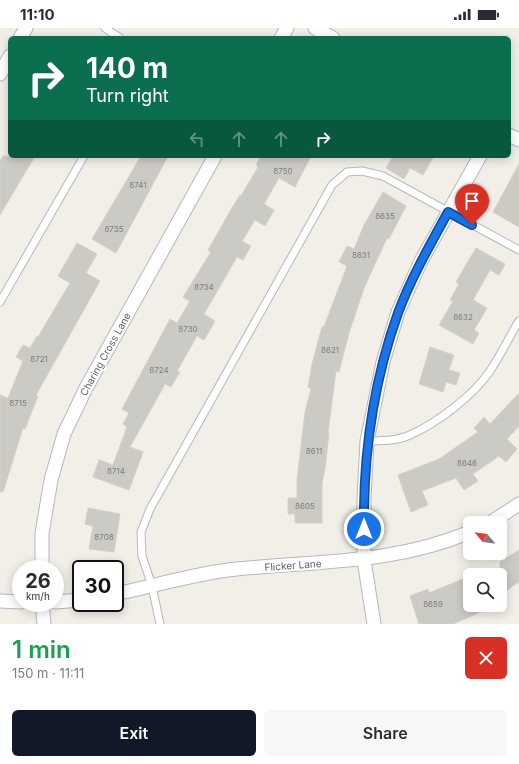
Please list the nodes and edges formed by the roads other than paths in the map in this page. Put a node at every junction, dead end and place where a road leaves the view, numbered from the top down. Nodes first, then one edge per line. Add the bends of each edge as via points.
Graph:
1 (105, 28) edge
2 (315, 28) edge
3 (117, 36) edge
4 (329, 36) edge
5 (8, 60) edge
6 (0, 74) edge
7 (83, 158) edge
8 (215, 158) edge
9 (479, 158) edge
10 (448, 212) junction
11 (519, 250) edge
12 (0, 302) edge
13 (519, 321) edge
14 (368, 441) junction
15 (519, 504) edge
16 (501, 516) edge
17 (463, 535) edge
18 (42, 560) edge
19 (364, 560) junction
20 (152, 586) junction
21 (124, 592) edge
22 (0, 601) edge
23 (12, 602) edge
24 (43, 612) edge
25 (44, 624) edge
26 (160, 624) edge
27 (374, 624) edge

1 - 3 lane
2 - 4 street
5 - 6 street
7 - 12 lane
8 - 18 street, Charing Cross Lane via 86,388 64,434 51,480 42,533
9 - 10 street
10 - 11 lane
10 - 14 street via 421,261 398,312 383,362
10 - 20 lane via 382,176 362,171 347,172 332,185 150,509 141,532 142,556
13 - 14 lane via 490,371 470,394 409,436
14 - 19 street via 364,498
15 - 16 street
17 - 19 street, Flicker Lane via 406,553
19 - 20 street, Flicker Lane via 237,569 205,573
19 - 27 street
20 - 21 street, Flicker Lane
20 - 26 lane
22 - 23 street
24 - 25 street

